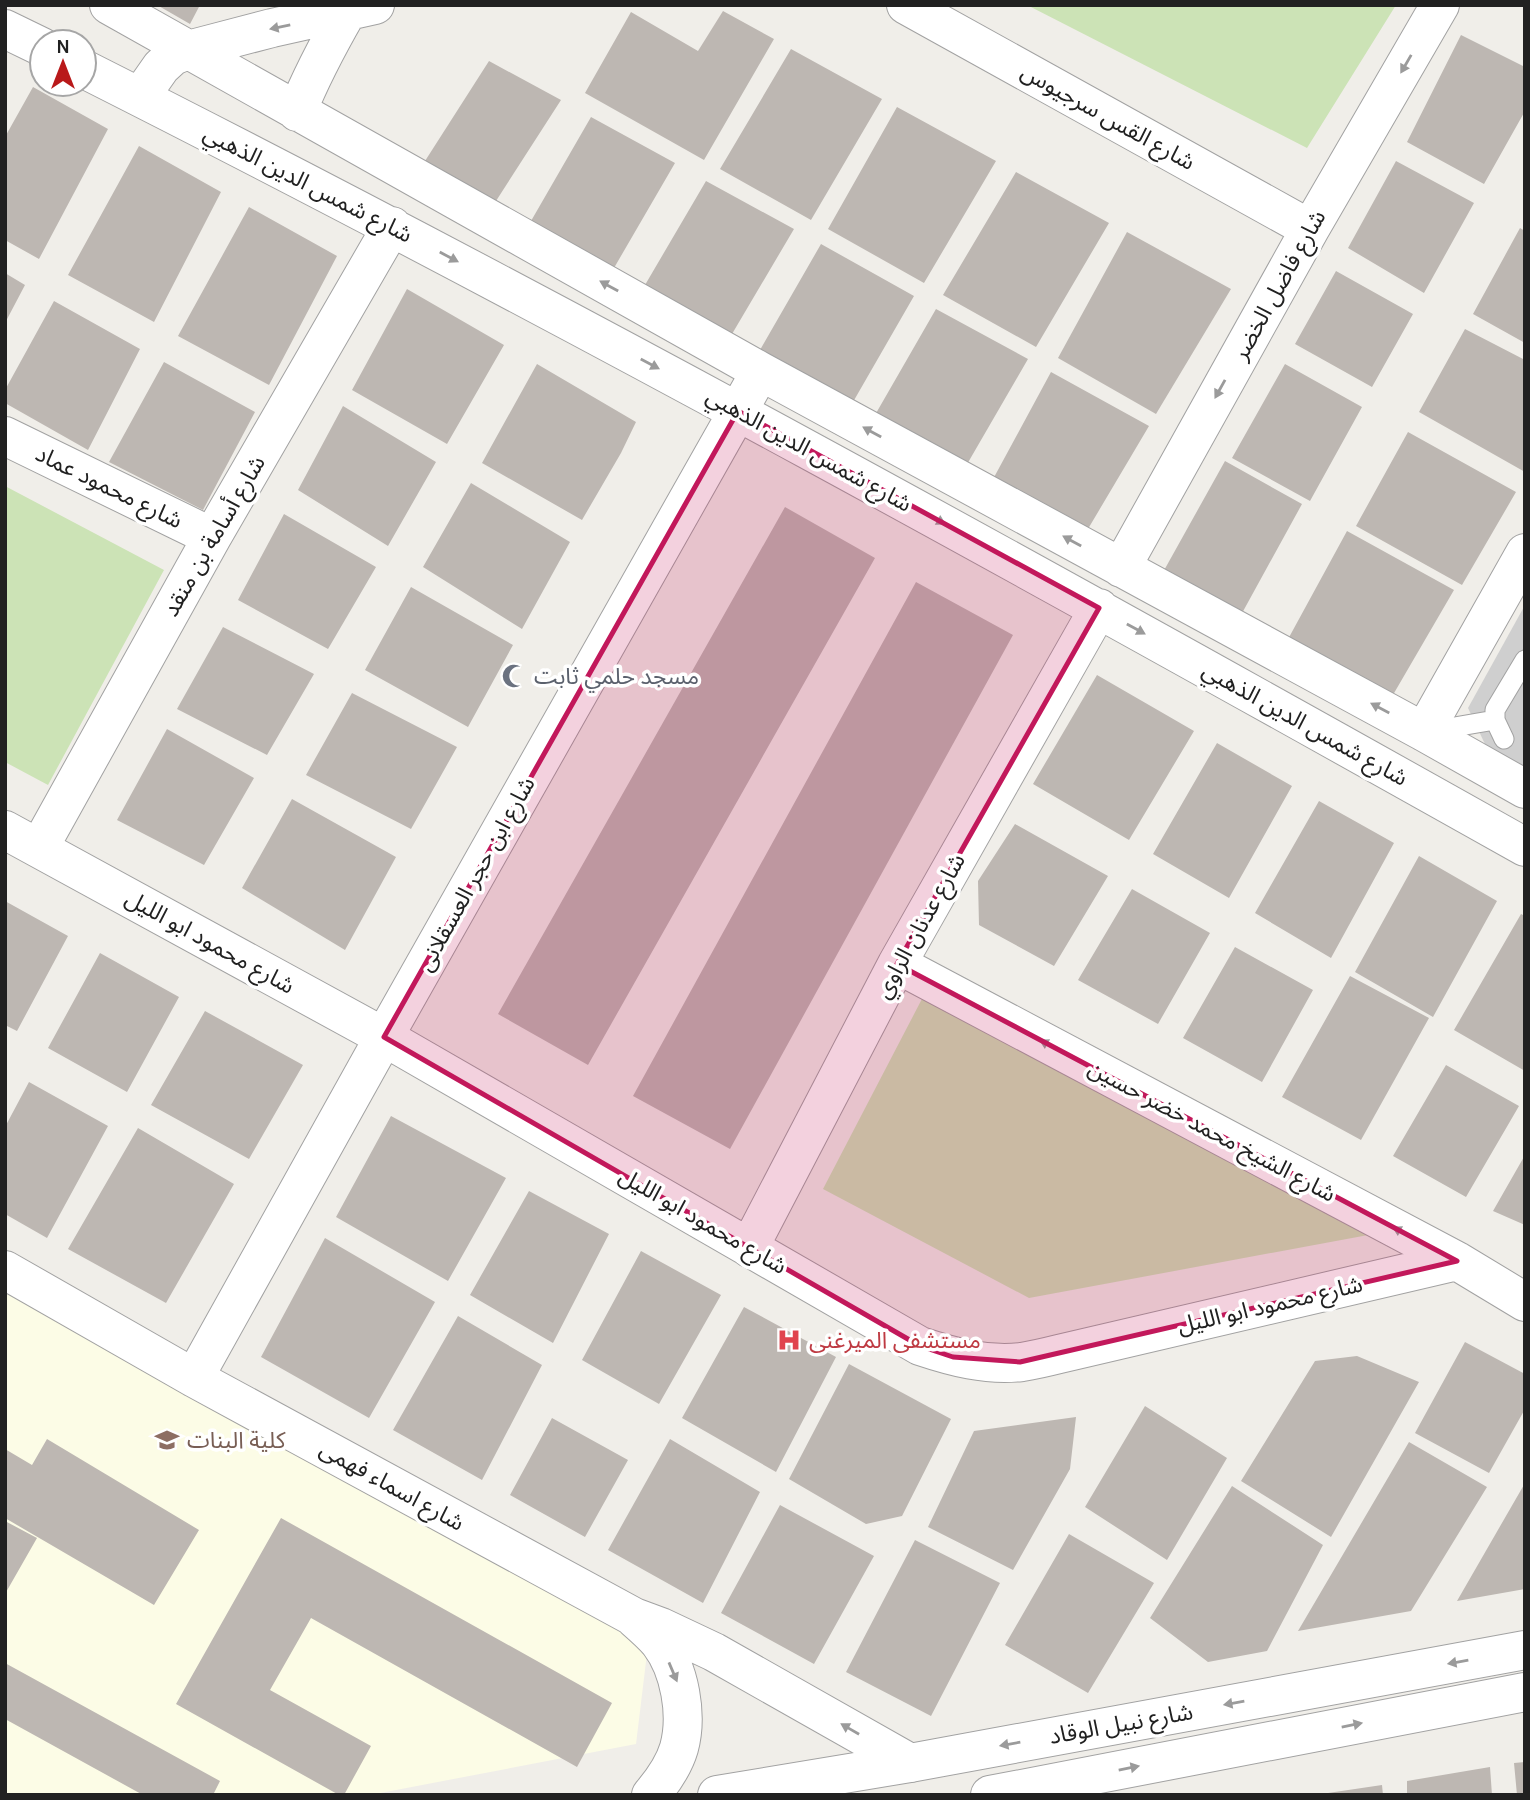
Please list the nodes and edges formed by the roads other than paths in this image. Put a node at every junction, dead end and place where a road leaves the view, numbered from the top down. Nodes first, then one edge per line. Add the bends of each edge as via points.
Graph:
1 (109, 5) edge
2 (906, 5) edge
3 (1440, 5) edge
4 (361, 9) edge
5 (5, 29) edge
6 (28, 40) edge
7 (187, 50) junction
8 (98, 76) edge
9 (140, 97) junction
10 (297, 111) junction
11 (392, 226) junction
12 (1310, 229) junction
13 (760, 371) junction
14 (738, 411) junction
15 (5, 436) edge
16 (212, 537) junction
17 (1525, 553) edge
18 (1121, 568) junction
19 (1099, 608) junction
20 (1525, 660) edge
21 (1495, 720) junction
22 (1424, 732) junction
23 (1504, 739) dead end
24 (1525, 789) edge
25 (5, 830) edge
26 (1525, 847) edge
27 (39, 848) junction
28 (897, 964) junction
29 (384, 1037) junction
30 (749, 1248) junction
31 (1457, 1261) junction
32 (5, 1270) edge
33 (1525, 1302) edge
34 (194, 1378) junction
35 (634, 1617) junction
36 (1525, 1650) edge
37 (1525, 1692) edge
38 (910, 1763) junction
39 (1083, 1786) edge
40 (651, 1795) edge
41 (717, 1795) edge
42 (990, 1795) edge

1 - 7 street, شارع شمس الدين الذهبي
2 - 12 street, شارع القس سرجيوس
3 -> 12 street, شارع فاضل الخضر
4 -> 7 street
4 - 10 street via 322,55
5 - 6 street
7 - 9 street via 161,67
7 - 10 street, شارع شمس الدين الذهبي
8 - 9 street, شارع شمس الدين الذهبي
9 - 11 street, شارع شمس الدين الذهبي
13 -> 10 street, شارع شمس الدين الذهبي
11 -> 14 street, شارع شمس الدين الذهبي
11 - 16 street, شارع أسامة بن منقد
12 -> 18 street, شارع فاضل الخضر
13 - 14 street, شارع ابن حجر العسقلانى
18 -> 13 street, شارع شمس الدين الذهبي
14 -> 19 street, شارع شمس الدين الذهبي
14 - 29 street, شارع ابن حجر العسقلانى
15 - 16 street, شارع محمود عماد
16 - 27 street, شارع أسامة بن منقد
17 - 22 street
22 -> 18 street, شارع شمس الدين الذهبي
19 -> 26 street, شارع شمس الدين الذهبي
19 - 28 street, شارع عدنان الراوي
20 - 21 lane via 1495,710
21 - 22 lane
21 - 23 lane
22 - 24 street, شارع شمس الدين الذهبي
25 - 27 street, شارع محمود ابو الليل
27 - 29 street, شارع محمود ابو الليل
28 - 30 street, شارع عدنان الراوي
31 -> 28 street, شارع الشيخ محمد خضر حسين
29 - 30 street, شارع محمود ابو الليل
29 - 34 street, شارع ابن حجر العسقلانى
30 - 31 street, شارع محمود ابو الليل via 919,1346 985,1363 1059,1354
31 - 33 street, شارع الشيخ محمد خضر حسين
32 - 34 street, شارع اسماء فهمى
34 - 35 street, شارع اسماء فهمى
38 -> 35 street, شارع اسماء فهمى via 714,1652
35 -> 40 street, شارع اسماء فهمى via 659,1643 677,1675 683,1711 679,1747
36 -> 38 street, شارع نبيل الوقاد
39 -> 37 street, شارع نبيل الوقاد
38 - 41 street, شارع نبيل الوقاد
39 - 42 street, شارع نبيل الوقاد

